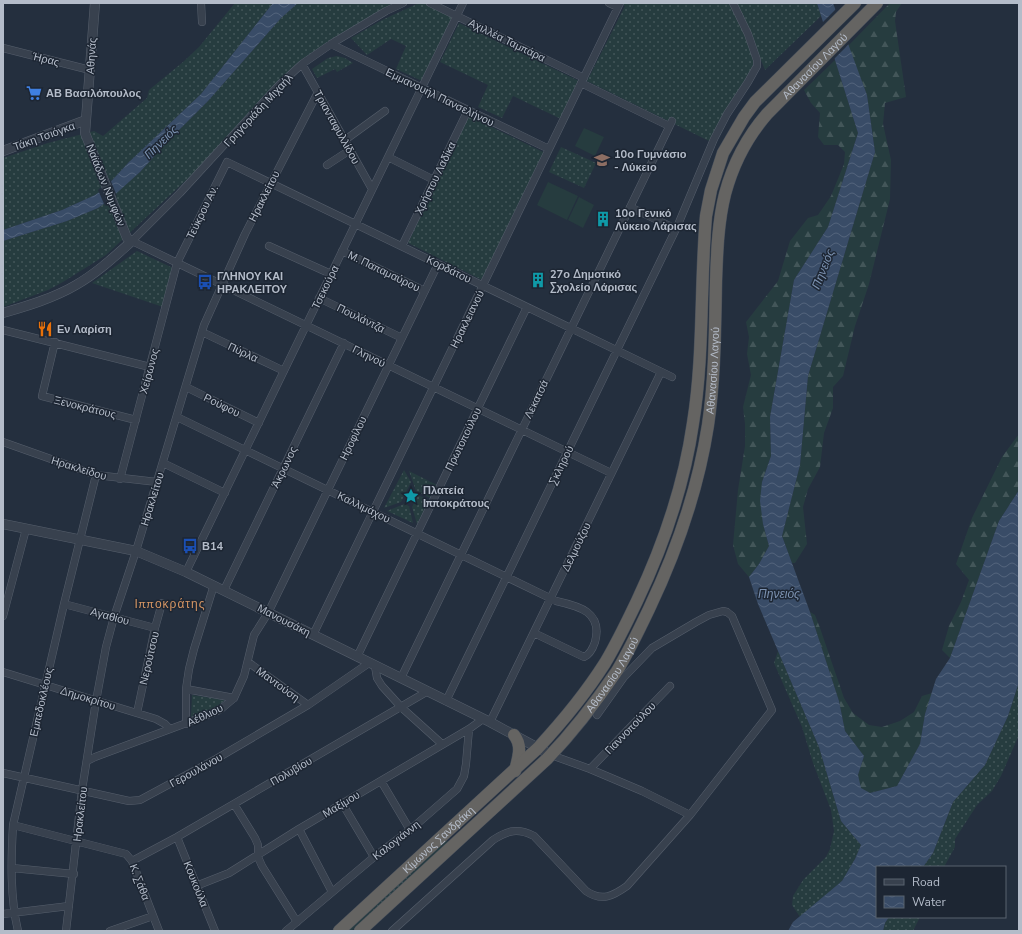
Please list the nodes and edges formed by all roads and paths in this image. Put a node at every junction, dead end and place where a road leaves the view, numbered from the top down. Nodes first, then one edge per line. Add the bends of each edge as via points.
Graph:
1 (95, 3) edge
2 (200, 3) edge
3 (403, 3) edge
4 (430, 3) edge
5 (463, 3) edge
6 (609, 3) edge
7 (733, 3) edge
8 (855, 3) edge
9 (877, 3) edge
10 (619, 5) edge
11 (457, 16) junction
12 (202, 22) dead end
13 (331, 44) junction
14 (3, 48) edge
15 (302, 64) junction
16 (90, 70) junction
17 (583, 80) junction
18 (422, 88) junction
19 (318, 92) junction
20 (468, 110) junction
21 (385, 111) dead end
22 (86, 120) junction
23 (671, 123) joint
24 (85, 133) joint
25 (345, 140) junction
26 (350, 150) junction
27 (549, 150) junction
28 (3, 151) edge
29 (388, 157) junction
30 (227, 162) joint
31 (327, 165) dead end
32 (434, 180) junction
33 (271, 183) junction
34 (372, 189) junction
35 (630, 207) junction
36 (355, 224) junction
37 (676, 229) junction
38 (130, 239) junction
39 (269, 246) dead end
40 (402, 246) junction
41 (342, 251) junction
42 (177, 263) junction
43 (438, 264) junction
44 (331, 274) junction
45 (222, 285) junction
46 (483, 286) junction
47 (425, 291) junction
48 (319, 298) junction
49 (527, 307) junction
50 (3, 313) edge
51 (306, 325) junction
52 (570, 328) junction
53 (3, 330) edge
54 (202, 332) junction
55 (402, 338) junction
56 (55, 342) junction
57 (344, 343) junction
58 (617, 350) junction
59 (389, 365) junction
60 (150, 367) junction
61 (284, 370) junction
62 (661, 372) junction
63 (672, 377) dead end
64 (186, 387) junction
65 (434, 387) junction
66 (478, 408) junction
67 (177, 417) junction
68 (136, 420) junction
69 (259, 423) junction
70 (522, 430) junction
71 (3, 442) edge
72 (245, 450) junction
73 (567, 452) junction
74 (163, 463) junction
75 (283, 468) junction
76 (611, 473) junction
77 (96, 475) junction
78 (120, 479) junction
79 (157, 482) junction
80 (328, 490) junction
81 (225, 493) junction
82 (373, 512) junction
83 (3, 524) edge
84 (26, 529) junction
85 (417, 533) junction
86 (79, 539) junction
87 (136, 551) junction
88 (461, 555) junction
89 (186, 572) junction
90 (507, 577) junction
91 (214, 585) junction
92 (224, 590) junction
93 (551, 598) junction
94 (162, 603) dead end
95 (64, 604) junction
96 (268, 613) junction
97 (3, 616) edge
98 (114, 617) junction
99 (155, 628) junction
100 (534, 633) junction
101 (313, 635) junction
102 (357, 657) junction
103 (248, 662) junction
104 (372, 664) junction
105 (3, 672) edge
106 (401, 678) junction
107 (45, 684) junction
108 (670, 686) dead end
109 (186, 689) junction
110 (428, 691) junction
111 (234, 698) junction
112 (96, 701) junction
113 (446, 701) junction
114 (308, 705) junction
115 (401, 707) junction
116 (137, 713) junction
117 (597, 715) dead end
118 (487, 720) junction
119 (186, 724) junction
120 (170, 729) junction
121 (469, 729) junction
122 (514, 735) junction
123 (442, 744) junction
124 (538, 748) junction
125 (551, 755) junction
126 (87, 761) junction
127 (590, 769) junction
128 (515, 771) junction
129 (3, 773) edge
130 (23, 777) junction
131 (381, 781) junction
132 (82, 790) junction
133 (342, 803) junction
134 (234, 804) junction
135 (690, 815) junction
136 (13, 825) junction
137 (299, 829) junction
138 (410, 830) junction
139 (177, 837) junction
140 (77, 840) junction
141 (258, 855) junction
142 (374, 857) junction
143 (132, 861) junction
144 (12, 868) junction
145 (74, 874) junction
146 (196, 886) junction
147 (332, 892) junction
148 (69, 906) junction
149 (14, 913) junction
150 (3, 914) edge
151 (153, 916) junction
152 (297, 922) junction
153 (18, 931) edge
154 (66, 931) edge
155 (110, 931) edge
156 (158, 931) edge
157 (215, 931) edge
158 (286, 931) edge
159 (339, 931) edge
160 (360, 931) edge
161 (392, 931) edge

1 - 16 street, Αθηνάς
2 - 12 street
3 - 13 street, Γρηγοριάδη Μιχαήλ
4 - 11 street, Αχιλλέα Ταμπάρα
5 - 11 street, Τσεκούρα
6 - 10 street
7 - 37 street via 748,34 757,66 714,139
8 - 124 highway, Αθανασίου Λαγού via 755,102 723,153 706,216 694,422 682,480 667,530 645,584 604,663 557,728
9 - 125 highway, Αθανασίου Λαγού via 767,114 743,147 732,170 720,218 711,392 708,424 696,484 680,535 634,641 593,704
10 - 17 street, Ηρακλειανού
11 - 17 street, Αχιλλέα Ταμπάρα
11 - 18 street, Τσεκούρα
13 - 15 street, Γρηγοριάδη Μιχαήλ
13 - 18 street, Εμμανουήλ Πανσελήνου
14 - 16 street, Ήρας
15 - 19 street, Τριανταφυλλίδου
15 - 38 street, Γρηγοριάδη Μιχαήλ via 279,85 180,193
16 - 22 street, Αθηνάς
17 - 23 street, Αχιλλέα Ταμπάρα
17 - 27 street, Ηρακλειανού
18 - 20 street, Εμμανουήλ Πανσελήνου
18 - 29 street, Τσεκούρα
19 - 25 street, Τριανταφυλλίδου
19 - 33 street, Ηρακλείτου
20 - 27 street, Εμμανουήλ Πανσελήνου
20 - 32 street, Χρήστου Λαδίκα
21 - 25 street
22 - 24 street, Αθηνάς
22 - 28 street, Τάκη Τσιόγκα
23 - 35 street, Λεκατσά
24 - 38 street, Ναϊάδων Νυμφών
25 - 26 street, Τριανταφυλλίδου
26 - 31 street
26 - 34 street, Τριανταφυλλίδου
27 - 46 street, Ηρακλειανού
29 - 32 street
29 - 34 street, Τσεκούρα
30 - 33 street, Κορδάτου
30 - 42 street, Τεύκρου Αν.
32 - 40 street, Χρήστου Λαδίκα
33 - 36 street, Κορδάτου
33 - 45 street, Ηρακλείτου
34 - 36 street, Τσεκούρα
35 - 37 street
35 - 52 street, Λεκατσά
36 - 40 street, Κορδάτου
36 - 41 street, Τσεκούρα
37 - 58 street, Σκληρού
38 - 42 street, Γληνού
38 - 50 street via 108,263 77,285
39 - 44 street
40 - 43 street, Κορδάτου
41 - 44 street, Τσεκούρα
41 - 47 street, Μ. Παπαμαύρου
42 - 45 street, Γληνού
42 - 60 street, Χείρωνος
43 - 46 street, Κορδάτου
43 - 47 street, Ηροφίλου
44 - 48 street, Τσεκούρα
45 - 51 street, Γληνού
45 - 54 street, Ηρακλείτου
46 - 49 street, Κορδάτου
46 - 65 street, Ηρακλειανού
47 - 55 street, Ηροφίλου
48 - 51 street, Τσεκούρα
48 - 55 street, Πουλάντζα
49 - 52 street, Κορδάτου
49 - 66 street, Πρωτοπούλου
51 - 57 street, Γληνού
51 - 61 street, Τσεκούρα
52 - 58 street, Κορδάτου
52 - 70 street, Λεκατσά
53 - 56 street
54 - 61 street, Πύρλα
54 - 64 street, Ηρακλείτου
55 - 59 street, Ηροφίλου
56 - 60 street
56 - 68 street, Ξενοκράτους via 42,396
57 - 59 street, Γληνού
57 - 75 street, Άκρωνος
58 - 62 street, Κορδάτου
58 - 73 street, Σκληρού
59 - 65 street, Γληνού
59 - 80 street, Ηροφίλου
60 - 68 street, Χείρωνος
61 - 69 street, Τσεκούρα
62 - 63 street, Κορδάτου
62 - 76 street, Δελμούζου
64 - 67 street, Ηρακλείτου
64 - 69 street, Ρούφου
65 - 66 street, Γληνού
65 - 82 street, Ηρακλειανού
66 - 70 street, Γληνού
66 - 85 street, Πρωτοπούλου
67 - 72 street, Καλλιμάχου
67 - 74 street, Ηρακλείτου
68 - 78 street, Χείρωνος
69 - 72 street, Τσεκούρα
70 - 73 street, Γληνού
70 - 88 street, Λεκατσά
71 - 77 street, Ηρακλείδου
72 - 75 street, Καλλιμάχου
72 - 81 street, Τσεκούρα
73 - 76 street, Γληνού
73 - 90 street, Σκληρού
74 - 79 street, Ηρακλείτου
74 - 81 street
75 - 80 street, Καλλιμάχου
75 - 92 street, Άκρωνος
76 - 93 street, Δελμούζου
77 - 78 street, Ηρακλείδου
77 - 86 street, Εμπεδοκλέους
78 - 79 street, Ηρακλείδου
79 - 87 street, Ηρακλείτου
80 - 82 street, Καλλιμάχου
80 - 96 street, Ηροφίλου
81 - 89 street, Τσεκούρα
82 - 85 street, Καλλιμάχου
82 - 101 street, Ηρακλειανού
83 - 84 street, Μανουσάκη
84 - 86 street, Μανουσάκη
84 - 97 street
85 - 88 street, Καλλιμάχου
85 - 102 street, Πρωτοπούλου
86 - 87 street, Μανουσάκη
86 - 95 street, Εμπεδοκλέους
87 - 89 street, Μανουσάκη
87 - 98 street, Ηρακλείτου
88 - 90 street, Καλλιμάχου
88 - 106 street, Λεκατσά
89 - 91 street, Μανουσάκη
90 - 93 street, Καλλιμάχου
90 - 113 street, Σκληρού
91 - 92 street, Μανουσάκη
91 - 109 street via 194,649
92 - 96 street, Μανουσάκη
93 - 100 street, Δελμούζου
93 - 100 street, Καλλιμάχου via 577,606 592,616 596,628 593,647 584,657
94 - 99 street, Νερούτσου
95 - 98 street, Αγαθίου
95 - 107 street, Εμπεδοκλέους
96 - 101 street, Μανουσάκη
96 - 103 street, Αέθλιου via 254,635
98 - 99 street, Αγαθίου
98 - 112 street, Ηρακλείτου
99 - 116 street, Νερούτσου
100 - 118 street, Δελμούζου
101 - 102 street, Μανουσάκη
102 - 104 street, Μανουσάκη
103 - 111 street, Αέθλιου
103 - 114 street, Μαντούση
104 - 106 street, Μανουσάκη
104 - 114 street, Γερουλάνου
104 - 115 street via 378,682
105 - 107 street, Δημοκρίτου
106 - 110 street, Μανουσάκη
107 - 112 street, Δημοκρίτου
107 - 130 street, Εμπεδοκλέους
108 - 127 street, Γιαννοπούλου
109 - 111 street
109 - 119 street
110 - 113 street, Μανουσάκη
110 - 115 street, Πολυβίου
111 - 119 street, Αέθλιου via 217,711
112 - 116 street, Δημοκρίτου
112 - 126 street, Ηρακλείτου
113 - 118 street, Μανουσάκη
114 - 132 street, Γερουλάνου via 140,800 129,801
115 - 123 street
115 - 134 street, Πολυβίου
116 - 120 street, Δημοκρίτου via 160,720
117 - 135 street via 624,677 652,648 710,615 723,611 732,615 772,710
118 - 121 street, Μαξίμου
118 - 122 street, Μανουσάκη
119 - 120 street, Αέθλιου
120 - 126 street, Αέθλιου
121 - 123 street, Μαξίμου
121 - 138 street, Καλογιάννη via 464,776 457,789
122 - 124 street, Μανουσάκη
122 - 128 highway via 520,750
123 - 131 street, Μαξίμου
124 - 125 street, Μανουσάκη
124 - 128 highway, Κίμωνος Σανδράκη
125 - 127 street
125 - 160 highway, Κίμωνος Σανδράκη
126 - 132 street, Ηρακλείτου
127 - 135 street
128 - 159 highway, Κίμωνος Σανδράκη
129 - 130 street, Γερουλάνου
130 - 132 street, Γερουλάνου
130 - 136 street, Εμπεδοκλέους
131 - 133 street, Μαξίμου
131 - 138 street
132 - 140 street, Ηρακλείτου
133 - 137 street, Μαξίμου
133 - 142 street
134 - 139 street, Πολυβίου
134 - 141 street via 254,835
135 - 161 street via 627,886 616,894 605,897 593,896 586,890 534,836 524,831 504,833
136 - 140 street, Κ. Σάθα
136 - 144 street, Εμπεδοκλέους
137 - 141 street, Μαξίμου
137 - 147 street
138 - 142 street, Καλογιάννη
139 - 143 street, Πολυβίου
139 - 146 street, Κουκούλα
140 - 143 street, Κ. Σάθα via 121,852
140 - 145 street, Ηρακλείτου
141 - 146 street, Μαξίμου via 229,873
141 - 152 street via 262,866
142 - 147 street, Καλογιάννη
143 - 151 street, Κ. Σάθα
144 - 145 street
144 - 149 street, Εμπεδοκλέους
145 - 148 street, Ηρακλείτου
146 - 157 street, Κουκούλα
147 - 152 street, Καλογιάννη
148 - 149 street
148 - 154 street, Ηρακλείτου
149 - 150 street
149 - 153 street, Εμπεδοκλέους
151 - 155 street
151 - 156 street, Κ. Σάθα
152 - 158 street, Καλογιάννη

